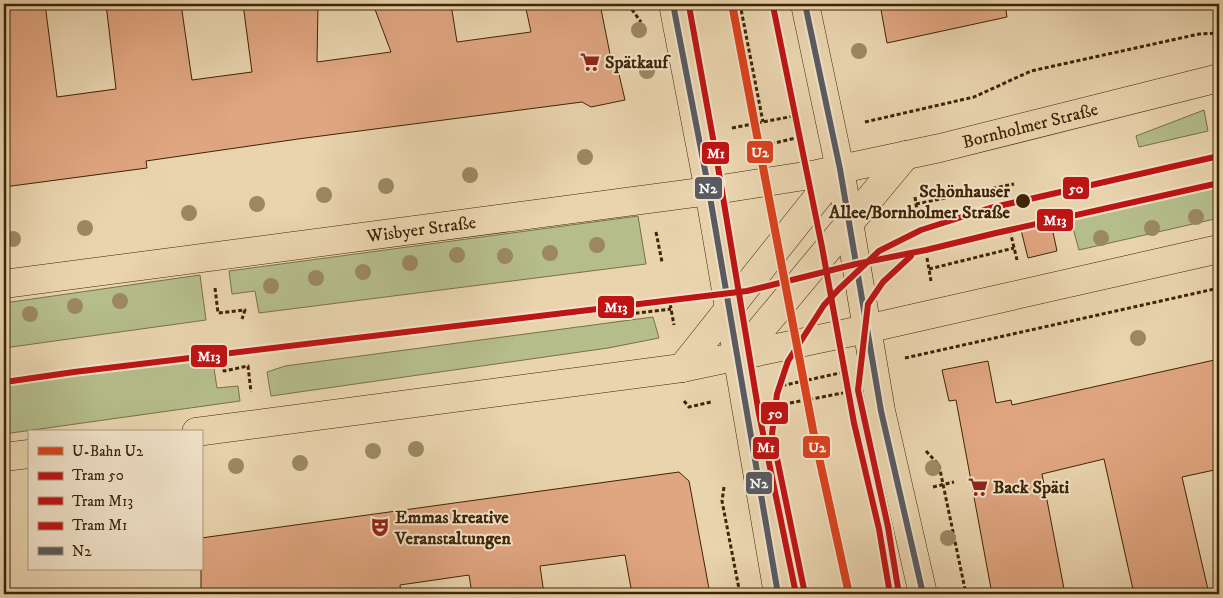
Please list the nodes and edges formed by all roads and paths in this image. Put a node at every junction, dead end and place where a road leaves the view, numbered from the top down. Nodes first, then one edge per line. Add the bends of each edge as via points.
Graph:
1 (674, 4) edge
2 (740, 4) edge
3 (805, 4) edge
4 (1219, 33) edge
5 (1219, 78) edge
6 (898, 115) dead end
7 (798, 116) dead end
8 (763, 122) junction
9 (729, 128) dead end
10 (906, 155) junction
11 (840, 169) junction
12 (1014, 184) dead end
13 (709, 191) junction
14 (913, 192) dead end
15 (916, 204) junction
16 (917, 212) dead end
17 (655, 224) dead end
18 (849, 224) junction
19 (1010, 231) dead end
20 (1014, 248) junction
21 (1219, 249) edge
22 (927, 258) dead end
23 (1018, 261) dead end
24 (662, 262) dead end
25 (929, 270) junction
26 (214, 281) dead end
27 (4, 284) edge
28 (932, 286) dead end
29 (1219, 288) edge
30 (669, 298) dead end
31 (671, 309) junction
32 (729, 309) junction
33 (629, 314) dead end
34 (242, 319) dead end
35 (674, 328) dead end
36 (866, 329) junction
37 (945, 348) dead end
38 (738, 356) junction
39 (228, 357) dead end
40 (682, 368) junction
41 (849, 392) dead end
42 (253, 401) dead end
43 (790, 403) dead end
44 (202, 431) edge
45 (924, 448) dead end
46 (28, 454) edge
47 (4, 457) edge
48 (954, 482) dead end
49 (943, 484) junction
50 (931, 487) dead end
51 (778, 594) edge
52 (923, 594) edge
53 (966, 594) edge

1 - 13 main road
2 - 8 path
3 - 11 main road
4 - 6 path via 1200,34 1031,71 974,97
5 - 10 main road, Bornholmer Straße
7 - 8 path
8 - 9 path
10 - 11 main road, Bornholmer Straße
10 - 18 main road
11 - 13 main road, Wisbyer Straße
11 - 18 main road
11 - 32 main road
12 - 15 path
13 - 27 main road, Wisbyer Straße
13 - 32 main road
14 - 15 path
15 - 16 path
17 - 24 path
18 - 36 main road
18 - 38 main road
19 - 20 path
20 - 23 path
20 - 25 path
21 - 36 main road
22 - 25 path
25 - 28 path
26 - 34 path via 218,313 245,310
29 - 37 path
30 - 31 path
31 - 33 path
31 - 35 path
32 - 38 main road
32 - 40 main road
36 - 38 main road
36 - 52 main road via 881,411
38 - 40 main road
38 - 51 main road
39 - 42 path via 224,371 248,366
40 - 44 main road
41 - 43 path
45 - 49 path via 939,465
46 - 47 main road
48 - 49 path
49 - 50 path
49 - 53 path

